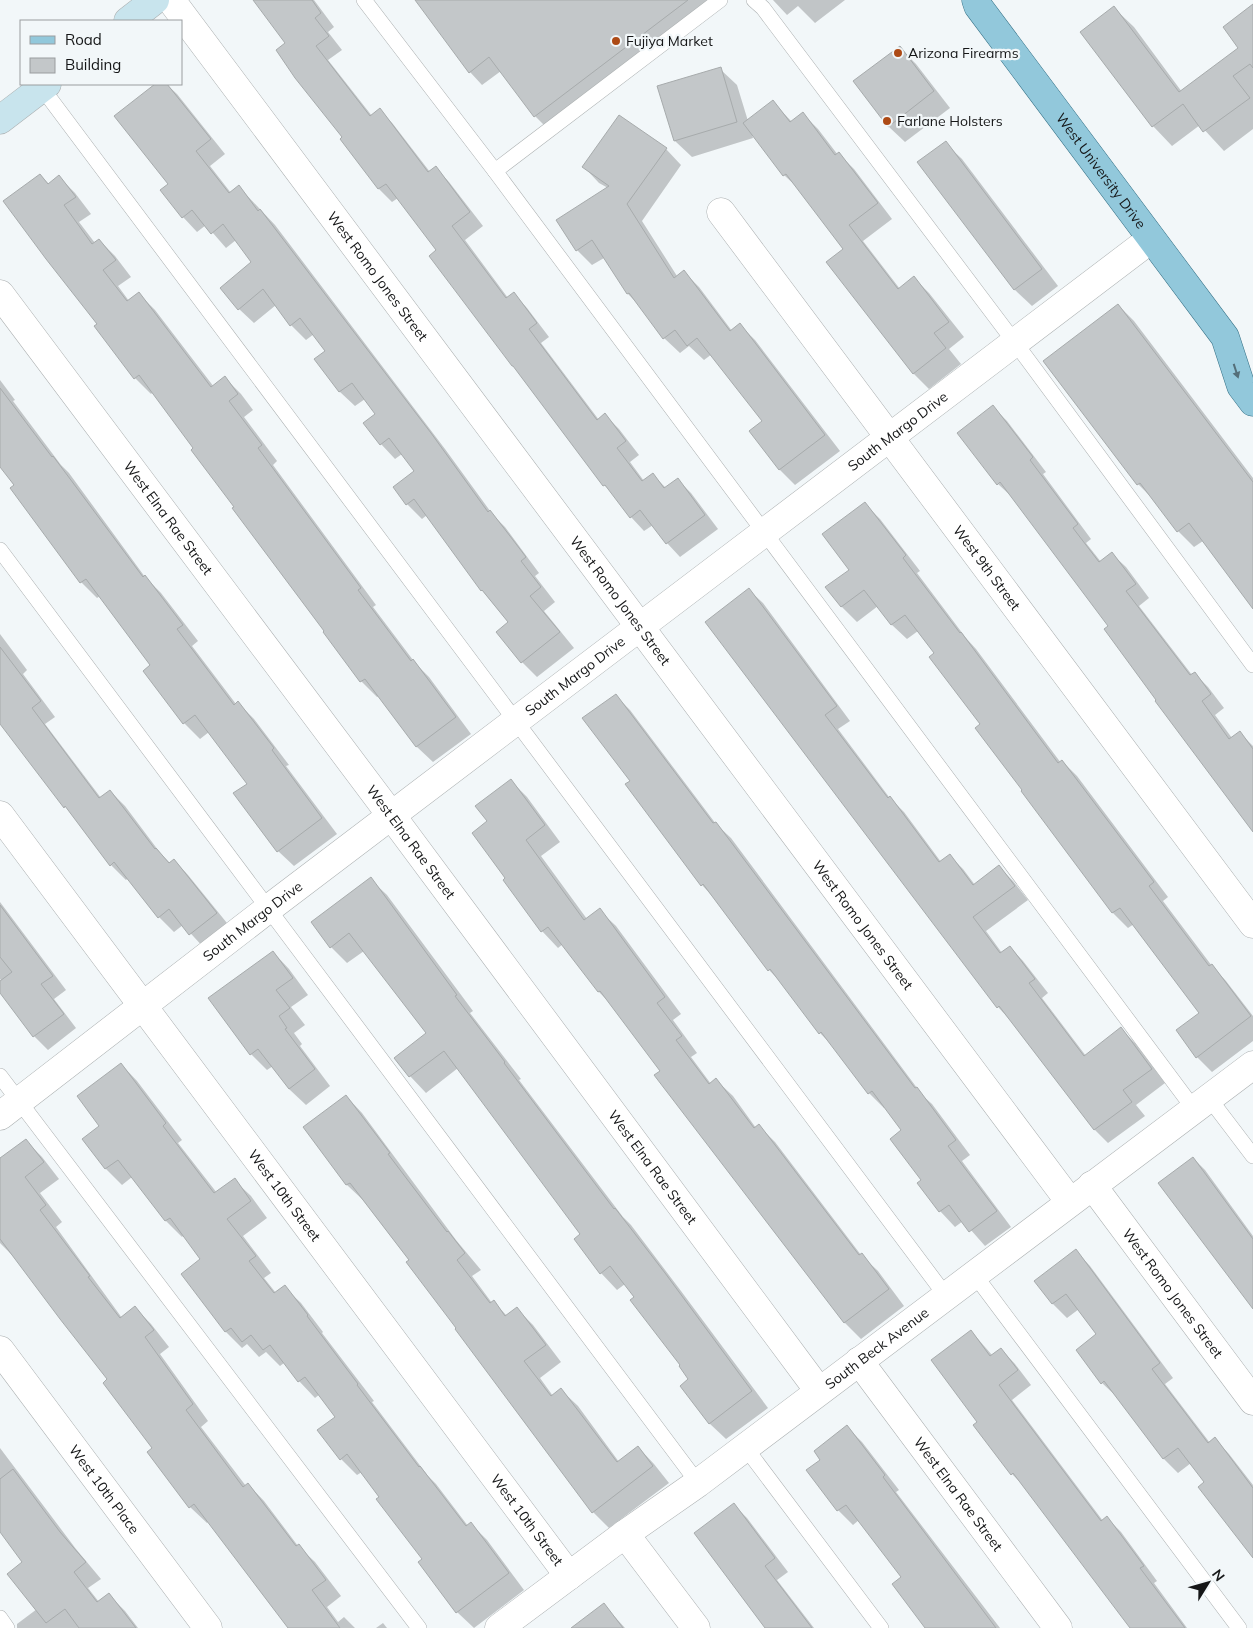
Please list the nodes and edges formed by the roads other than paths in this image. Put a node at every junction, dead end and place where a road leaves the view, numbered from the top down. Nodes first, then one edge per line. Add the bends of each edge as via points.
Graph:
1 (156, 0) edge
2 (171, 0) edge
3 (364, 0) edge
4 (720, 0) edge
5 (754, 0) edge
6 (973, 2) edge
7 (129, 20) edge
8 (44, 86) edge
9 (0, 120) edge
10 (495, 170) junction
11 (721, 212) dead end
12 (1151, 239) junction
13 (0, 294) edge
14 (1225, 337) junction
15 (1014, 342) junction
16 (1253, 354) edge
17 (1253, 402) edge
18 (889, 438) junction
19 (765, 532) junction
20 (0, 550) edge
21 (640, 627) junction
22 (1253, 665) edge
23 (516, 722) junction
24 (0, 815) edge
25 (391, 815) junction
26 (268, 910) junction
27 (1253, 924) edge
28 (143, 1006) junction
29 (1253, 1065) edge
30 (0, 1076) edge
31 (1202, 1103) junction
32 (10, 1108) edge
33 (1253, 1156) edge
34 (1092, 1185) junction
35 (1070, 1202) junction
36 (974, 1274) junction
37 (946, 1296) junction
38 (0, 1350) edge
39 (859, 1361) junction
40 (819, 1391) junction
41 (1253, 1402) edge
42 (745, 1447) junction
43 (698, 1483) junction
44 (625, 1534) junction
45 (569, 1576) junction
46 (0, 1618) edge
47 (510, 1625) edge
48 (7, 1628) edge
49 (208, 1628) edge
50 (419, 1628) edge
51 (696, 1628) edge
52 (881, 1628) edge
53 (1058, 1628) edge
54 (1239, 1628) edge

1 - 7 main road
2 - 21 street, West Romo Jones Street
3 - 10 lane
4 - 10 lane
5 - 15 lane
6 - 12 main road, West University Drive
8 - 9 main road
8 - 23 lane
10 - 19 lane
11 - 18 street, West 9th Street
12 - 14 main road, West University Drive
12 - 15 street, South Margo Drive
13 - 25 street, West Elna Rae Street
14 - 16 main road, West University Drive
14 -> 17 main road, West University Drive via 1241,386
15 - 18 street, South Margo Drive
15 - 22 lane
18 - 19 street, South Margo Drive
18 - 27 street, West 9th Street
19 - 21 street, South Margo Drive
19 - 31 lane
20 - 26 lane
21 - 23 street, South Margo Drive
21 - 35 street, West Romo Jones Street
23 - 25 street, South Margo Drive
23 - 37 lane
24 - 28 street, West 10th Street
25 - 26 street, South Margo Drive
25 - 40 street, West Elna Rae Street
26 - 28 street, South Margo Drive
26 - 43 lane
28 - 32 street, South Margo Drive
28 - 45 street, West 10th Street
29 - 31 street, South Beck Avenue
30 - 32 lane
31 - 33 lane
31 - 34 street, South Beck Avenue
32 - 50 lane
34 - 35 street, South Beck Avenue
34 - 41 street, West Romo Jones Street
35 - 36 street, South Beck Avenue
36 - 37 street, South Beck Avenue
36 - 54 lane
37 - 39 street, South Beck Avenue
38 - 49 street, West 10th Place
39 - 40 street, South Beck Avenue
39 - 53 street, West Elna Rae Street
40 - 42 street, South Beck Avenue
42 - 43 street, South Beck Avenue
42 - 52 lane
43 - 44 street, South Beck Avenue
44 - 45 street, South Beck Avenue
44 - 51 street
45 - 47 street, South Beck Avenue
46 - 48 lane

